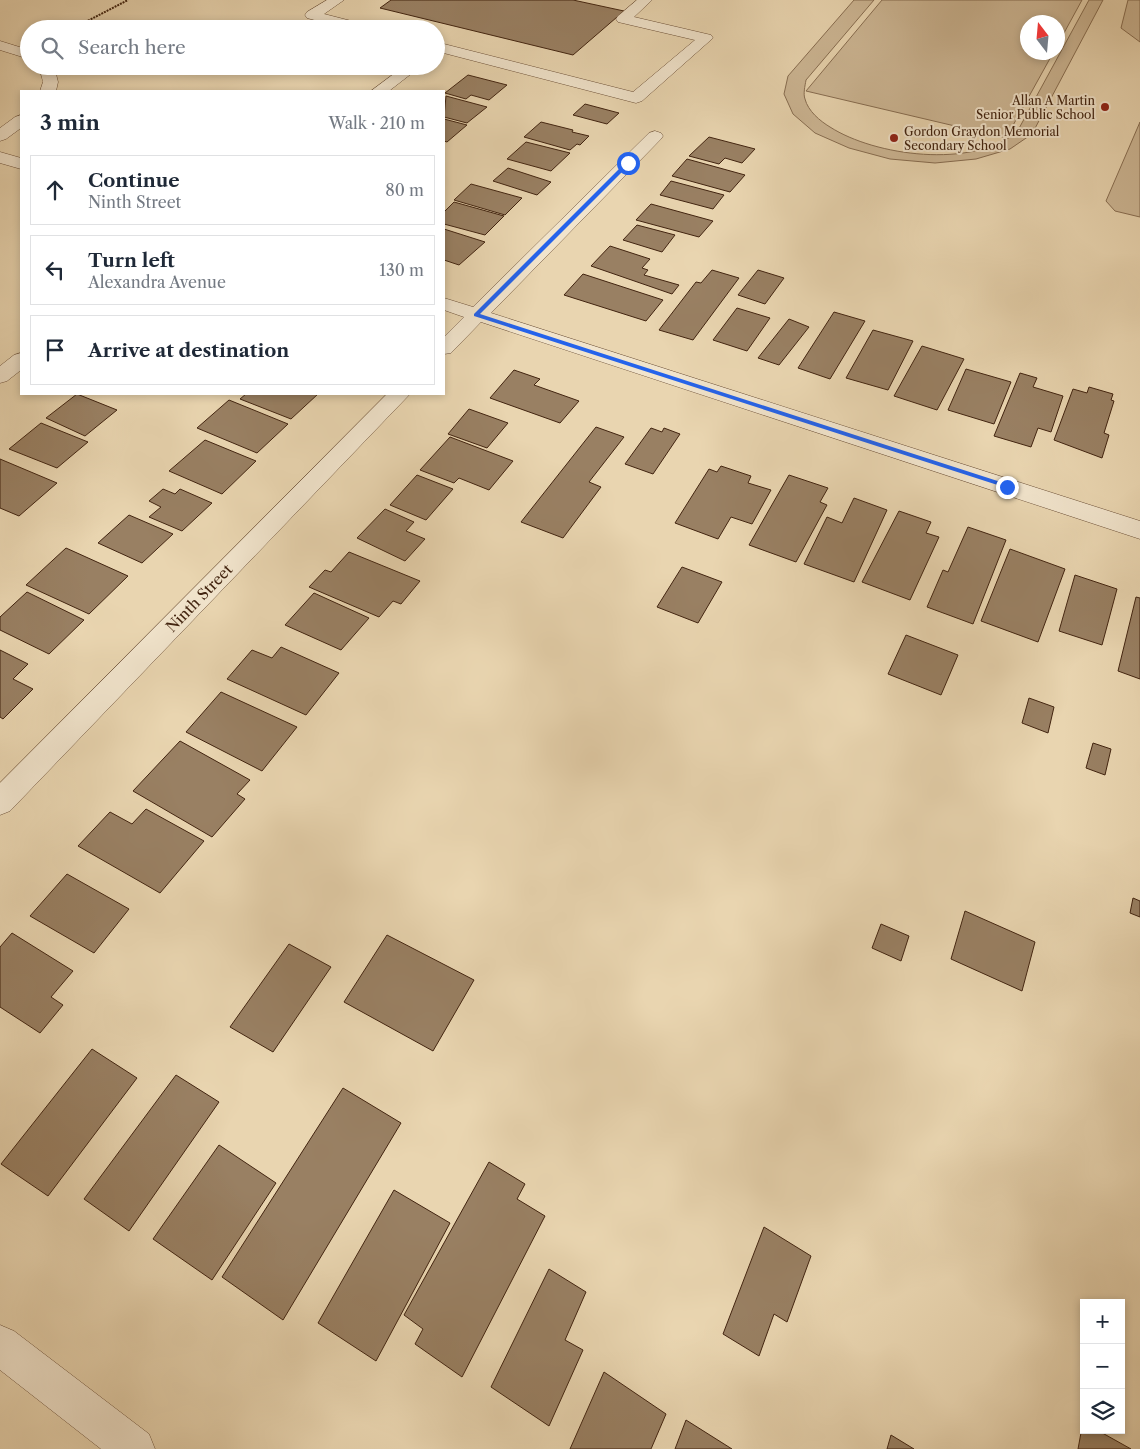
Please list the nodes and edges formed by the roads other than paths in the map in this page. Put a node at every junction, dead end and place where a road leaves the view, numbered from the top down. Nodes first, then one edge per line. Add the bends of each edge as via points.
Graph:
1 (338, 0) edge
2 (645, 0) edge
3 (331, 20) edge
4 (0, 45) edge
5 (445, 48) edge
6 (20, 51) edge
7 (50, 75) edge
8 (401, 75) edge
9 (49, 90) edge
10 (380, 90) edge
11 (20, 121) edge
12 (0, 136) edge
13 (655, 136) dead end
14 (0, 157) edge
15 (20, 164) edge
16 (445, 304) edge
17 (476, 315) junction
18 (445, 347) edge
19 (20, 361) edge
20 (0, 376) edge
21 (398, 395) edge
22 (1140, 530) edge
23 (0, 802) edge
24 (0, 1345) edge
25 (134, 1449) edge

1 - 3 street via 312,15
2 - 5 street via 622,19 706,38 636,98
4 - 6 street
7 - 9 street
8 - 10 street
11 - 12 street
13 - 17 street
14 - 15 street
16 - 17 street
17 - 18 street
17 - 22 street
19 - 20 street
21 - 23 street, Ninth Street
24 - 25 street

